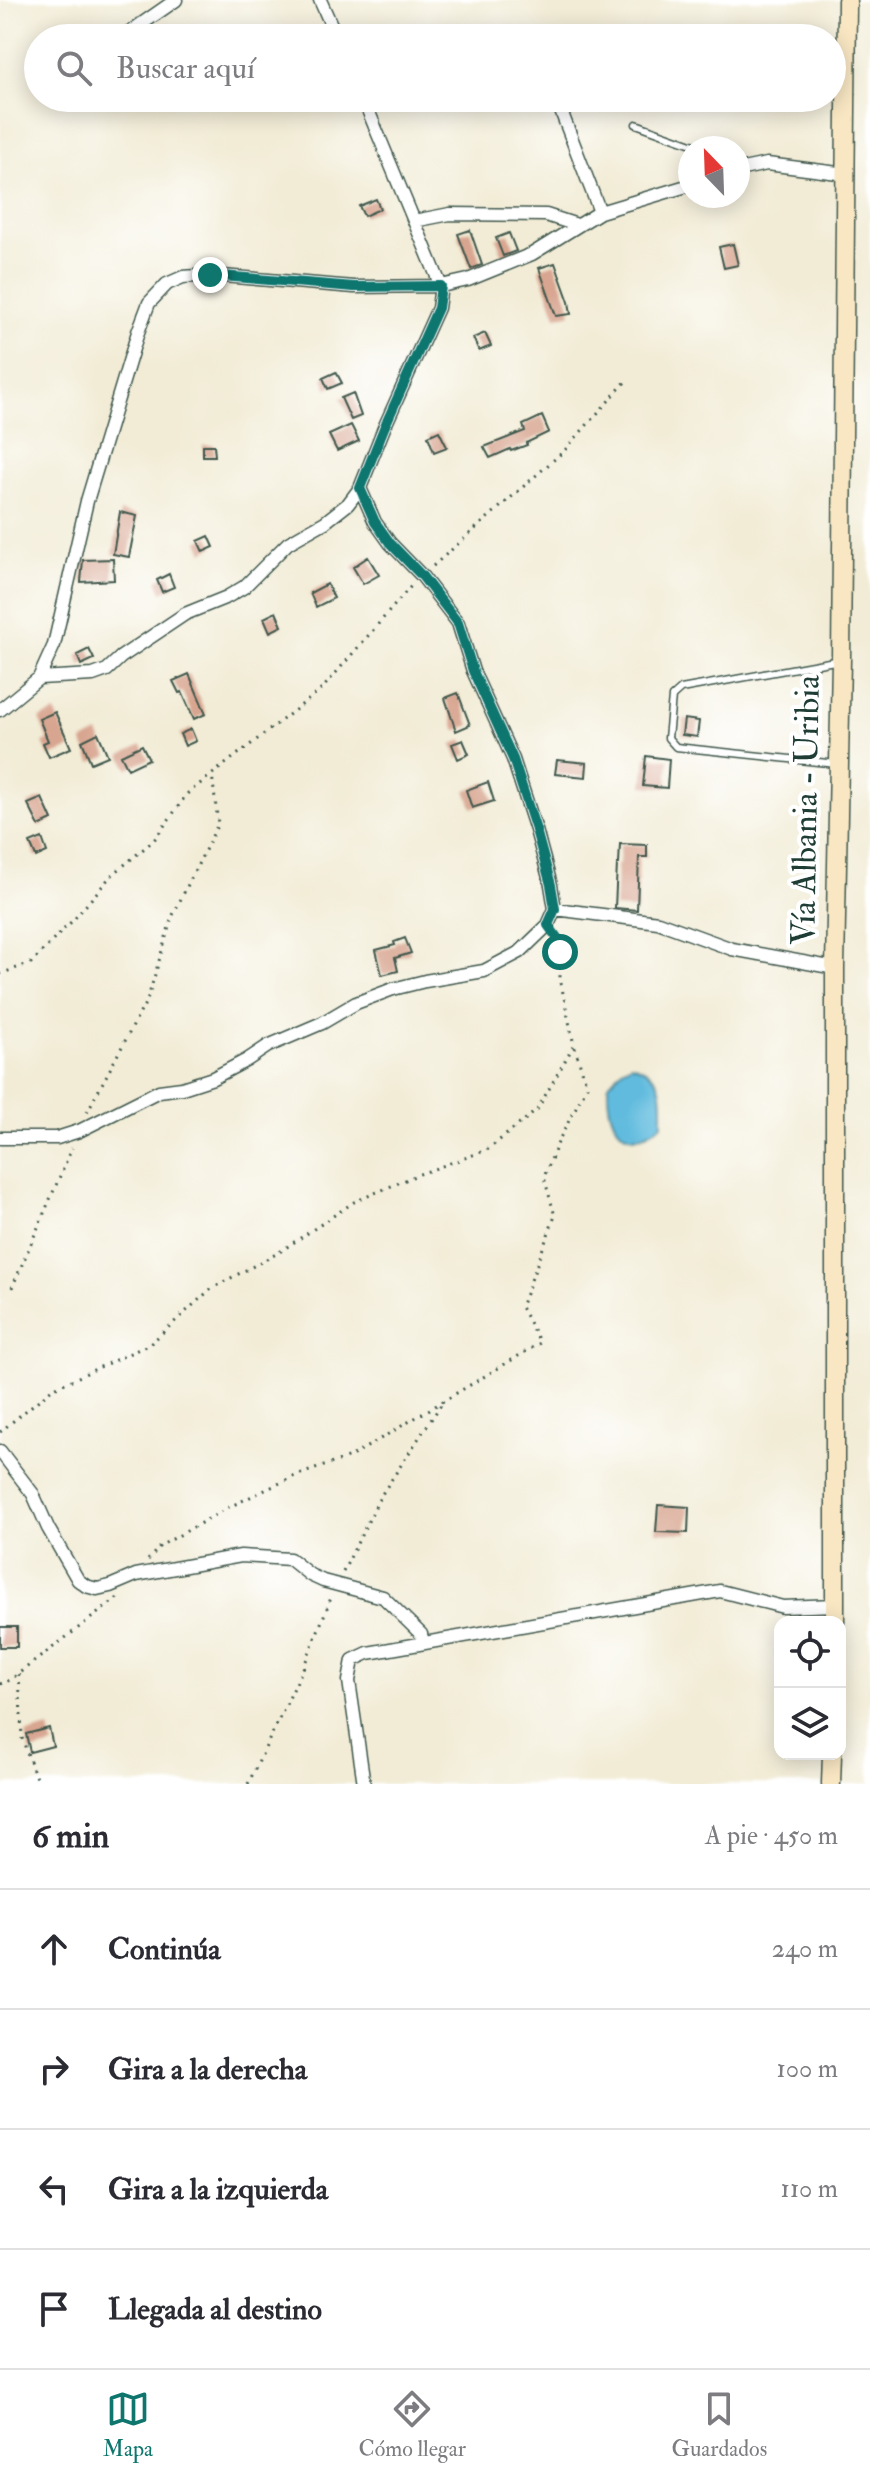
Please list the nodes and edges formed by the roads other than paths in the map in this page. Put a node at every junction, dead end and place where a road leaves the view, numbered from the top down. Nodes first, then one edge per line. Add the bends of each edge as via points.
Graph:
1 (176, 0) edge
2 (320, 0) edge
3 (847, 0) edge
4 (142, 24) edge
5 (331, 24) edge
6 (369, 112) edge
7 (561, 112) edge
8 (636, 124) dead end
9 (678, 139) edge
10 (750, 167) edge
11 (846, 174) junction
12 (678, 189) edge
13 (600, 212) junction
14 (414, 221) junction
15 (577, 225) junction
16 (441, 286) junction
17 (360, 488) junction
18 (841, 660) junction
19 (39, 678) junction
20 (0, 710) edge
21 (837, 764) junction
22 (555, 909) junction
23 (835, 968) junction
24 (0, 1138) edge
25 (0, 1451) edge
26 (835, 1614) edge
27 (423, 1643) junction
28 (832, 1760) edge
29 (364, 1784) edge
30 (831, 1784) edge

1 - 4 street
2 - 5 street
3 - 11 main road, Vía Albania - Uribia
6 - 14 street
7 - 13 street
8 - 9 lane
10 - 11 street
11 - 18 main road, Vía Albania - Uribia
12 - 13 street
13 - 15 street
14 - 15 street via 450,214 546,215
14 - 16 street
15 - 16 street via 532,254
16 - 17 street via 438,308
16 - 19 street via 354,287 210,275 167,284 149,303 138,332 87,501 54,645
17 - 19 street via 325,522 288,543 244,587 185,614 107,670
17 - 22 street via 390,543 458,623 473,671 513,759
18 - 21 main road, Vía Albania - Uribia
18 - 21 lane via 681,689 672,697 668,738 676,747
19 - 20 street
21 - 23 main road, Vía Albania - Uribia
22 - 23 street via 658,922 732,949
22 - 24 street via 548,925 520,952 484,971 414,984 356,1003 213,1078 159,1091 79,1131 57,1138
23 - 26 main road, Vía Albania - Uribia
25 - 27 street via 33,1494 86,1586 97,1589 136,1575 241,1556 290,1559 323,1581 383,1597 421,1634
26 - 27 street via 720,1591
27 - 29 street via 353,1660 349,1681
28 - 30 main road

